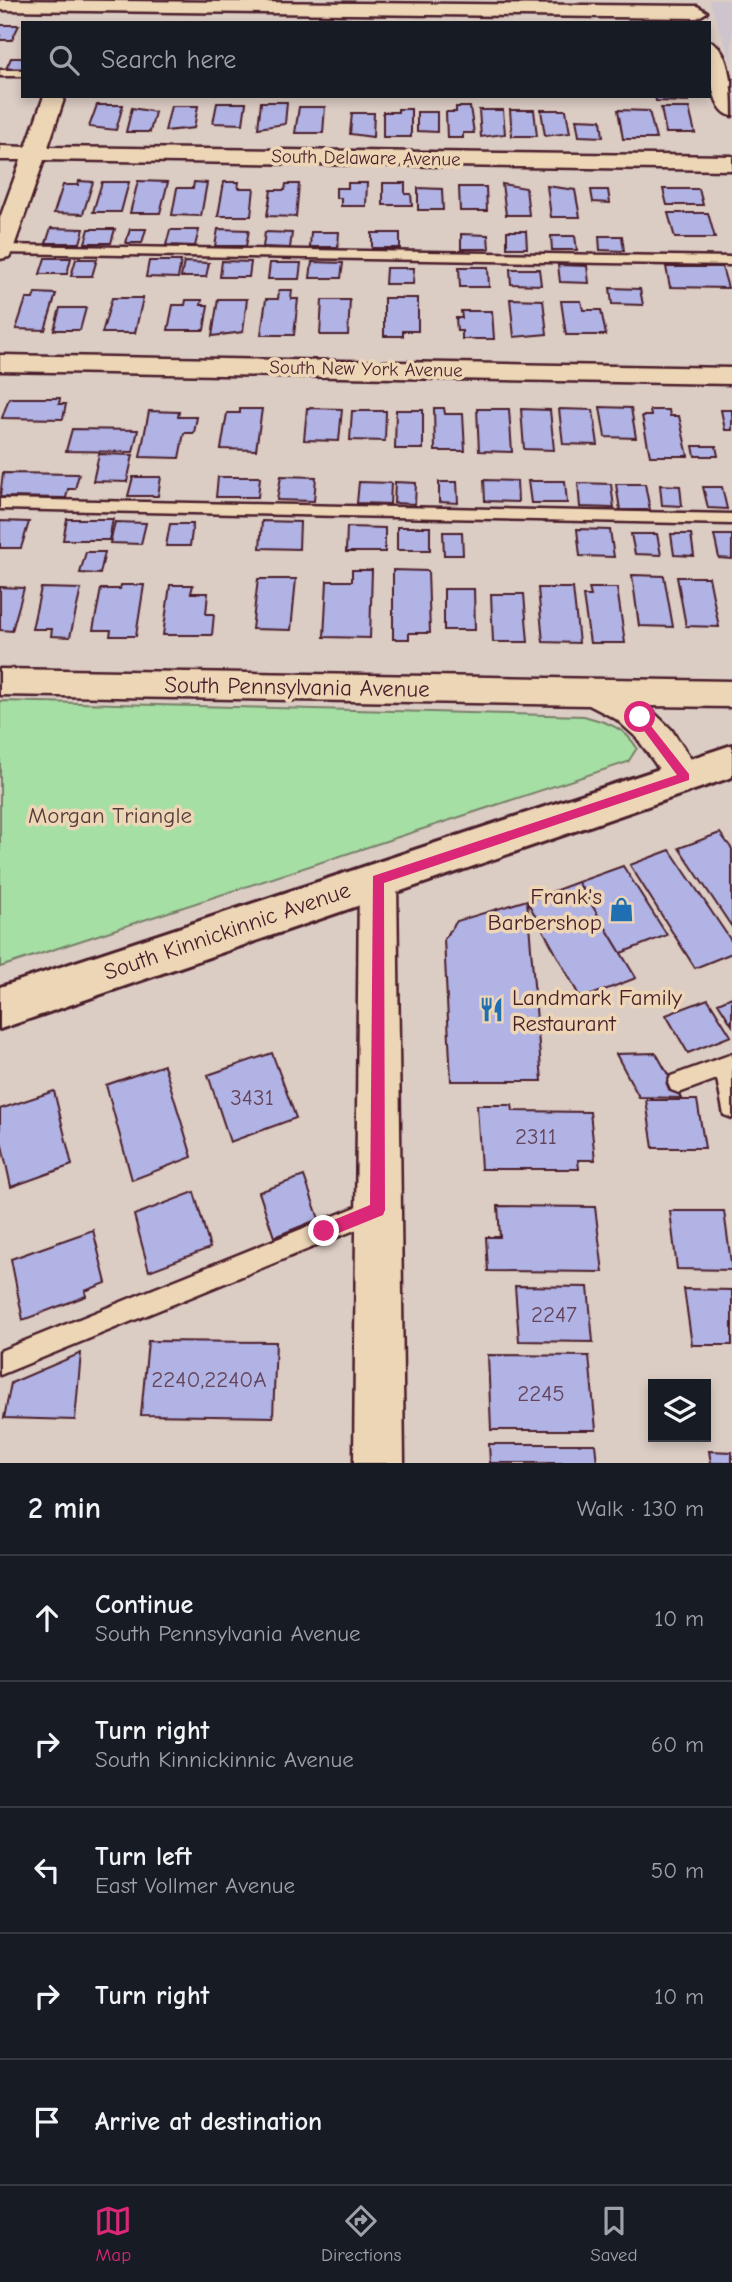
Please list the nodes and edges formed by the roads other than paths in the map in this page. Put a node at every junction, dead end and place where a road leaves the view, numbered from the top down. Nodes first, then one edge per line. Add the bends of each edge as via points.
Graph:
1 (0, 4) edge
2 (87, 9) edge
3 (697, 12) edge
4 (711, 53) edge
5 (0, 73) edge
6 (21, 73) edge
7 (721, 83) edge
8 (54, 98) edge
9 (732, 110) edge
10 (0, 153) edge
11 (35, 154) junction
12 (732, 163) edge
13 (0, 250) edge
14 (732, 261) edge
15 (0, 363) edge
16 (732, 376) edge
17 (0, 505) edge
18 (732, 519) edge
19 (0, 682) edge
20 (593, 692) junction
21 (732, 694) edge
22 (732, 761) edge
23 (685, 777) junction
24 (377, 880) junction
25 (0, 1008) edge
26 (728, 1065) edge
27 (679, 1083) dead end
28 (732, 1108) edge
29 (377, 1210) junction
30 (0, 1363) edge
31 (379, 1463) edge

1 - 2 street
2 - 3 street
4 - 7 street
5 - 6 lane
7 - 9 street
8 - 11 street
10 - 11 street, South Delaware Avenue
11 - 12 street, South Delaware Avenue
11 - 13 street
13 - 14 lane
15 - 16 street, South New York Avenue
17 - 18 lane
19 - 20 street, South Pennsylvania Avenue
20 - 21 street, South Pennsylvania Avenue
20 - 23 street, South Pennsylvania Avenue via 640,717
22 - 23 main road, South Kinnickinnic Avenue
23 - 24 main road, South Kinnickinnic Avenue
24 - 25 main road, South Kinnickinnic Avenue
24 - 29 street
26 - 27 lane
26 - 28 lane
29 - 30 lane
29 - 31 street

